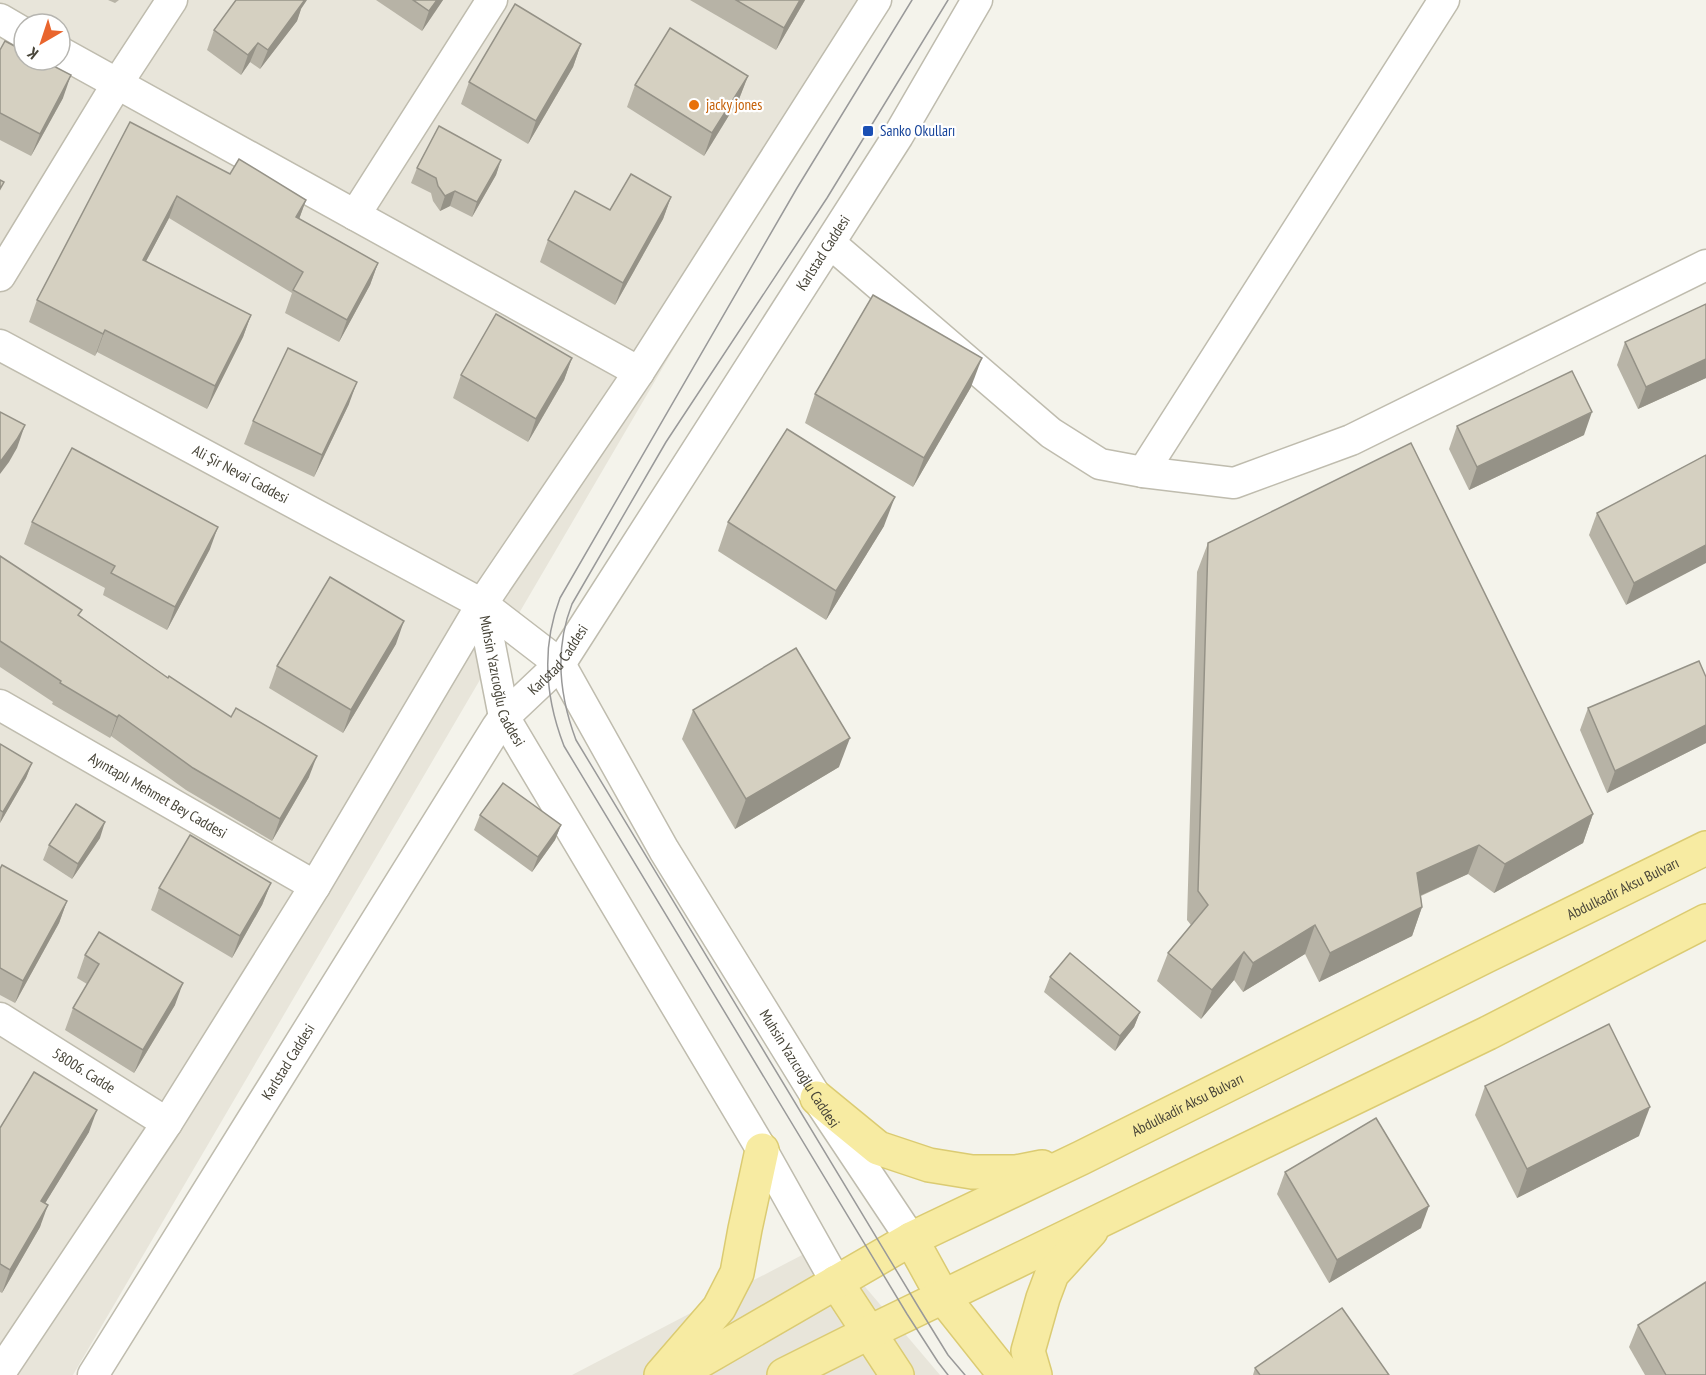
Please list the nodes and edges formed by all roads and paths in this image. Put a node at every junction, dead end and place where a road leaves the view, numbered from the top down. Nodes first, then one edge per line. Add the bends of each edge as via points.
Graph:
1 (172, 0) edge
2 (492, 0) edge
3 (876, 0) edge
4 (976, 0) edge
5 (1444, 0) edge
6 (72, 59) edge
7 (117, 84) junction
8 (355, 215) junction
9 (830, 243) junction
10 (1706, 265) edge
11 (0, 276) edge
12 (0, 345) edge
13 (639, 372) junction
14 (1143, 472) junction
15 (482, 604) junction
16 (560, 664) junction
17 (0, 705) edge
18 (504, 717) junction
19 (1706, 848) edge
20 (315, 886) junction
21 (1706, 921) edge
22 (0, 1018) edge
23 (817, 1098) junction
24 (166, 1124) junction
25 (762, 1150) junction
26 (1082, 1158) junction
27 (1101, 1220) junction
28 (911, 1239) junction
29 (836, 1282) junction
30 (943, 1297) junction
31 (868, 1333) junction
32 (0, 1374) edge
33 (93, 1375) edge
34 (661, 1375) edge
35 (676, 1375) edge
36 (784, 1375) edge
37 (897, 1375) edge
38 (1005, 1375) edge
39 (1035, 1375) edge

1 - 7 street
2 - 8 street
3 - 13 street
4 - 9 street, Karlstad Caddesi via 898,136
5 - 14 street
6 - 7 street
7 - 8 street
7 - 11 street
8 - 13 street
9 - 14 street via 1051,433 1100,464
9 - 16 street, Karlstad Caddesi
10 - 14 street via 1352,440 1234,483
12 - 15 street, Ali Şir Nevai Caddesi
13 - 15 street
15 - 16 street, Muhsin Yazıcıoğlu Caddesi
15 - 18 street, Muhsin Yazıcıoğlu Caddesi
15 - 20 street
16 - 18 street, Karlstad Caddesi
16 - 23 street, Muhsin Yazıcıoğlu Caddesi via 664,850
17 - 20 street, Ayıntaplı Mehmet Bey Caddesi
18 - 25 street, Muhsin Yazıcıoğlu Caddesi
18 - 33 street, Karlstad Caddesi
19 - 26 main road, Abdulkadir Aksu Bulvarı
20 - 24 street
21 - 27 main road via 1488,1033
22 - 24 street, 58006. Cadde
23 - 26 main road via 878,1148 929,1165 972,1172 1016,1172
23 - 28 street, Muhsin Yazıcıoğlu Caddesi
24 - 32 street
25 - 29 street, Muhsin Yazıcıoğlu Caddesi
25 - 34 main road via 738,1273 719,1308
26 - 28 main road, Abdulkadir Aksu Bulvarı
27 - 30 main road
27 - 39 main road via 1052,1274 1028,1351
28 - 29 main road, Abdulkadir Aksu Bulvarı
28 - 30 main road, Muhsin Yazıcıoğlu Caddesi
29 - 31 main road, Muhsin Yazıcıoğlu Caddesi
29 - 35 main road, Abdulkadir Aksu Bulvarı
30 - 31 main road
30 - 38 main road, Muhsin Yazıcıoğlu Caddesi
31 - 36 main road
31 - 37 main road, Muhsin Yazıcıoğlu Caddesi

